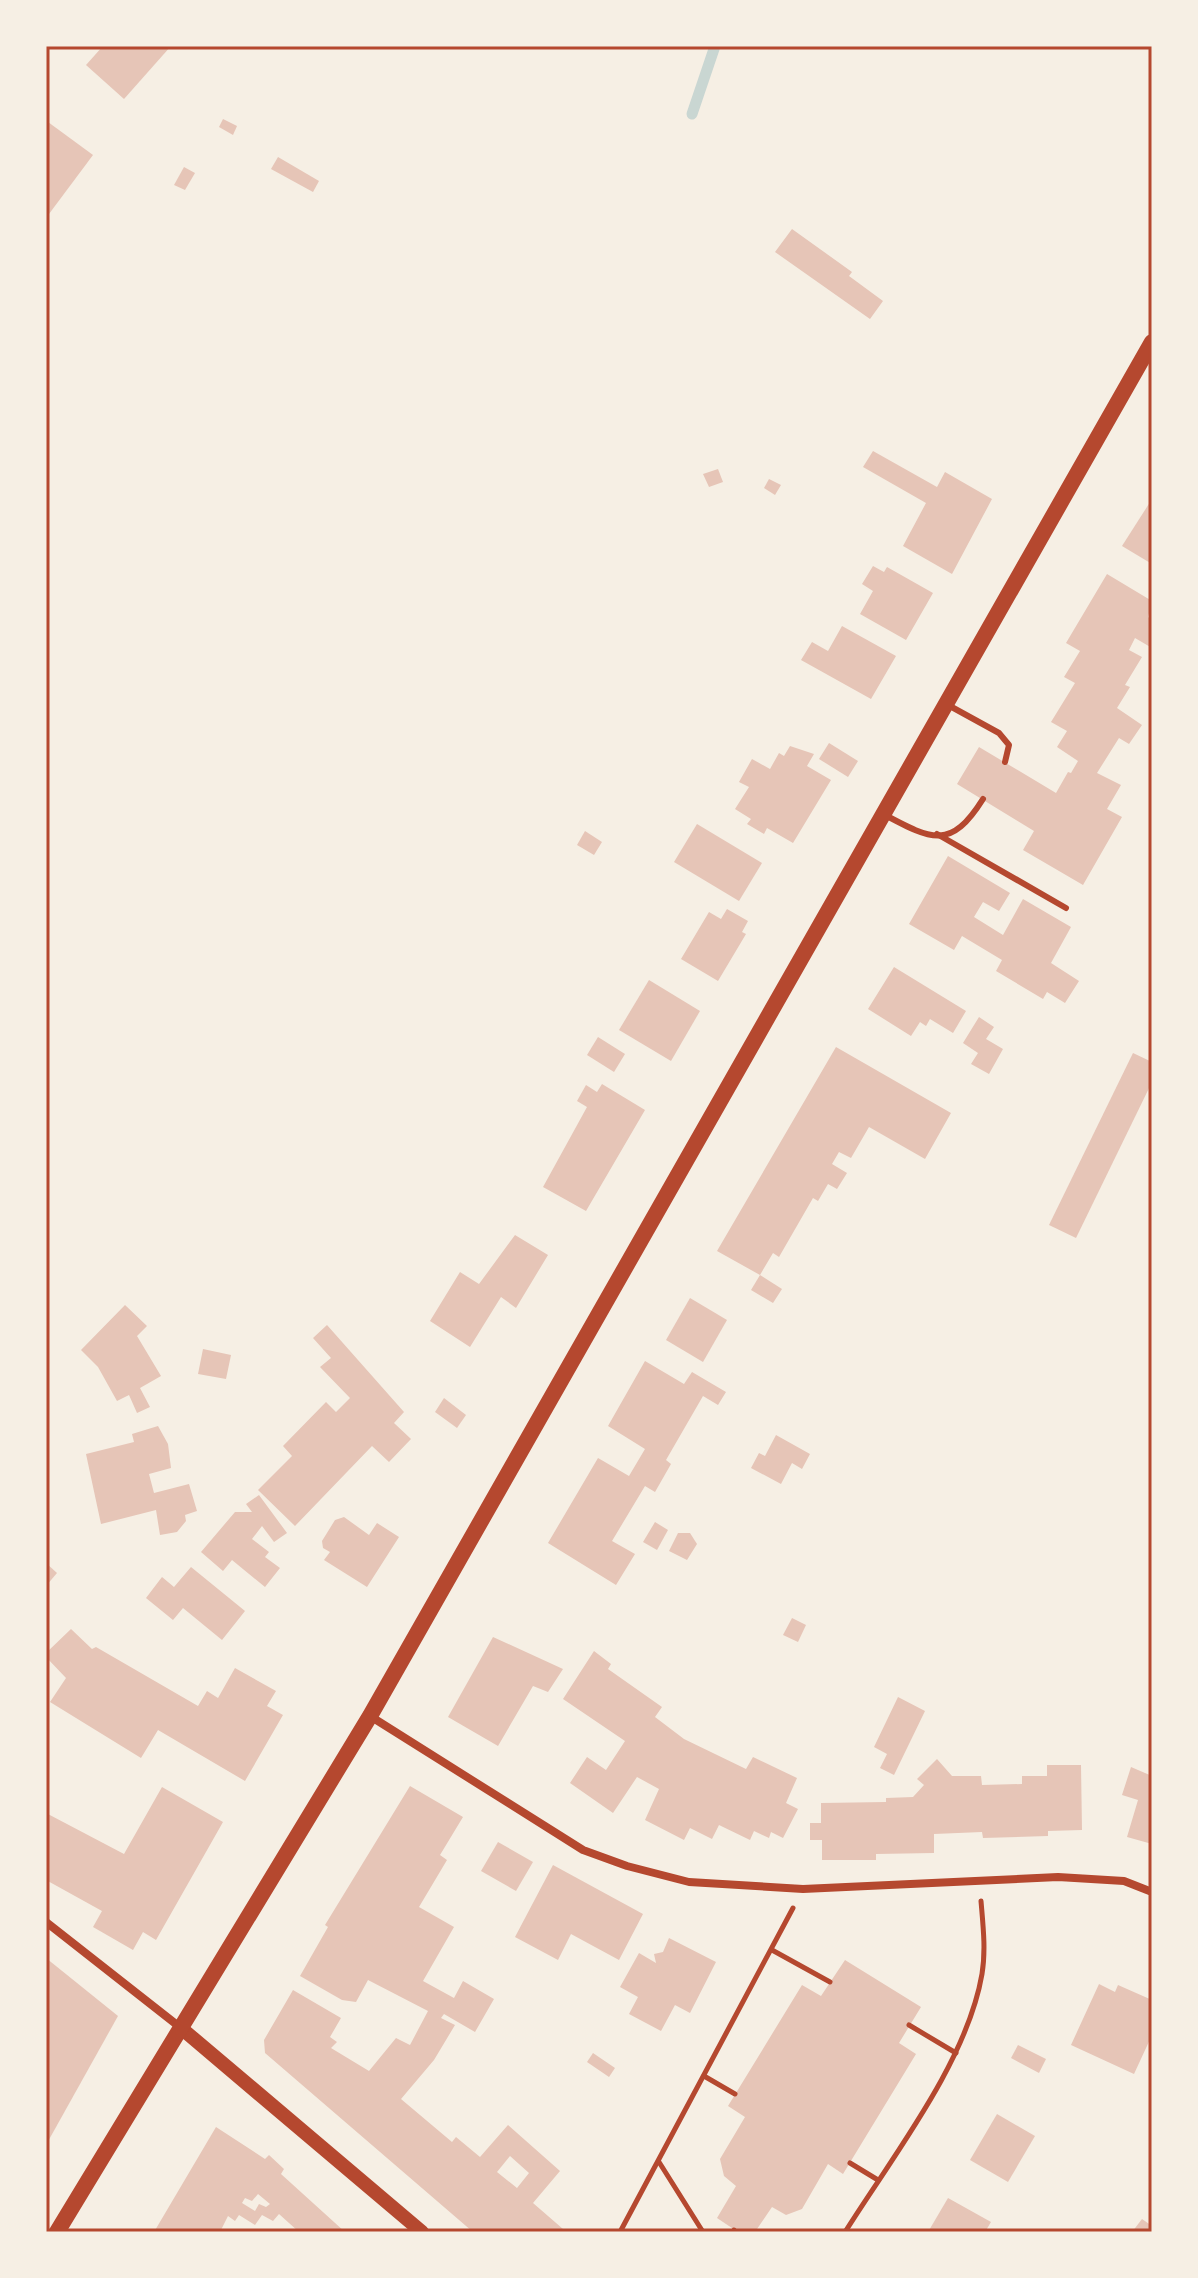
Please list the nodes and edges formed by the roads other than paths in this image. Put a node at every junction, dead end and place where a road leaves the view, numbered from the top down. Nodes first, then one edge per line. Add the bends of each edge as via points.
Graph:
1 (1152, 342) edge
2 (946, 704) junction
3 (1005, 762) dead end
4 (983, 799) dead end
5 (885, 815) junction
6 (937, 834) junction
7 (1066, 908) dead end
8 (370, 1716) junction
9 (1152, 1892) edge
10 (46, 1922) edge
11 (181, 2028) junction
12 (57, 2232) edge
13 (422, 2232) edge

1 - 2 main road
2 - 3 lane via 999,733 1009,745
2 - 5 main road
4 - 6 lane via 966,826
5 - 6 lane via 924,836
5 - 8 main road
6 - 7 lane
8 - 9 street via 583,1850 689,1882 803,1889 1058,1877 1124,1881
8 - 11 main road
10 - 11 street
11 - 12 main road
11 - 13 street

